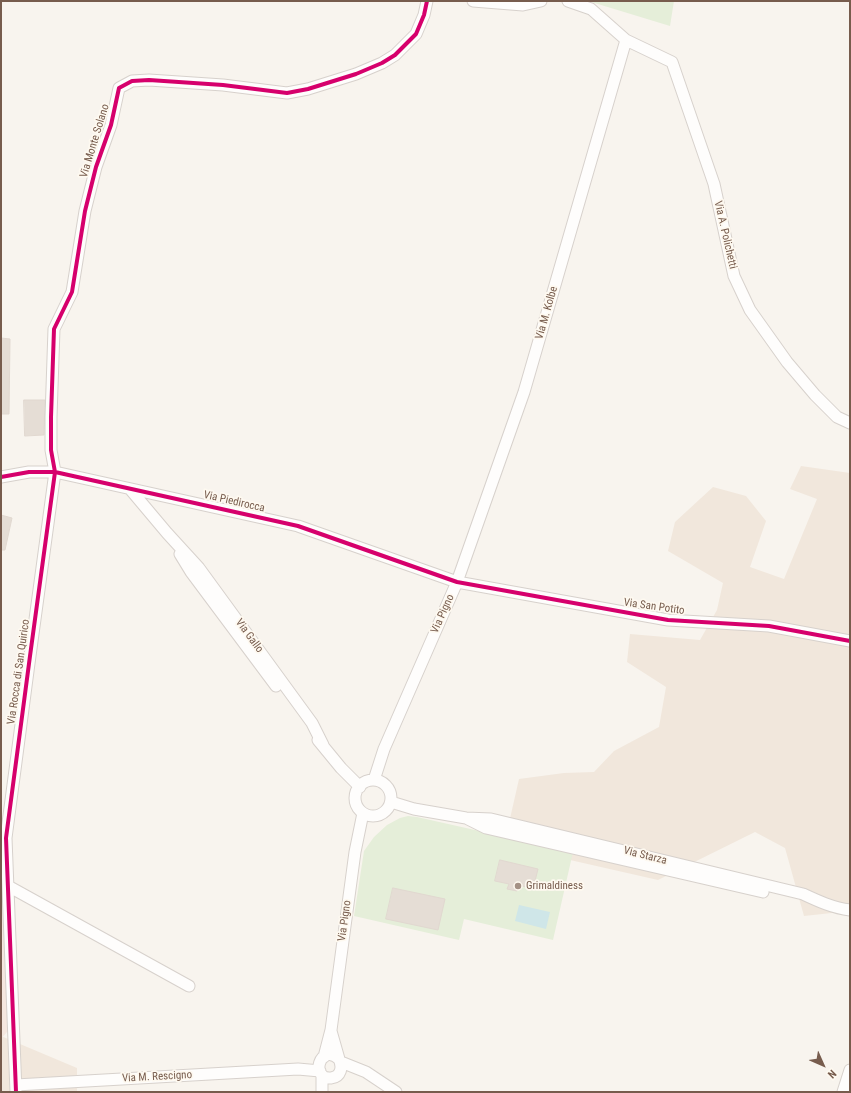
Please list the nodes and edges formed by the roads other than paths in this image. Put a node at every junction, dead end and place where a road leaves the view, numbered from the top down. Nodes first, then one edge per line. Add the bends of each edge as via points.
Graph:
1 (427, 1) edge
2 (473, 1) edge
3 (541, 1) edge
4 (568, 1) edge
5 (626, 40) junction
6 (850, 423) edge
7 (55, 472) junction
8 (1, 477) edge
9 (130, 488) junction
10 (457, 582) junction
11 (850, 641) edge
12 (374, 780) junction
13 (360, 787) junction
14 (391, 802) junction
15 (363, 813) junction
16 (4, 841) edge
17 (8, 886) junction
18 (846, 910) edge
19 (850, 918) edge
20 (189, 986) dead end
21 (330, 1030) junction
22 (322, 1058) junction
23 (340, 1060) junction
24 (298, 1069) junction
25 (850, 1070) edge
26 (366, 1072) junction
27 (321, 1073) junction
28 (335, 1077) junction
29 (16, 1088) edge
30 (322, 1092) edge
31 (325, 1092) edge
32 (396, 1092) edge
33 (843, 1092) edge

1 - 7 street, Via Monte Solano via 416,34 395,55 356,74 308,89 287,93 149,80 132,81 120,88 87,204 72,292 54,329 50,450
2 - 3 street via 523,6
4 - 5 street, Via A. Polichetti via 591,8
5 - 6 street, Via A. Polichetti via 672,62 714,184 734,276 750,310 787,362 816,395 837,417
5 - 10 street, Via M. Kolbe via 524,392
7 - 8 street, Via Piedirocca via 30,472
7 - 9 street, Via Piedirocca
7 - 16 street, Via Rocca di San Quirico
9 - 10 street, Via Piedirocca via 298,526
9 - 13 street, Via Gallo via 167,533 191,572 307,728 340,768
10 - 11 street, Via San Potito via 668,620 769,626
10 - 12 street, Via Pigno via 384,749
12 - 13 street
12 - 14 street via 383,783 390,790
13 - 15 street via 356,793 356,804
14 - 15 street via 383,813 369,816
14 - 18 street, Via Starza via 414,809 466,818 486,828
15 - 21 street, Via Pigno via 355,852
16 - 17 street, Via Rocca di San Quirico
17 - 20 street
17 - 29 street, Via Rocca di San Quirico
18 - 19 street, Via Starza
21 - 22 street, Via Pigno
21 - 23 street, Via Pigno
22 - 23 street via 330,1055
22 - 24 street, Via M. Rescigno
22 - 27 street via 319,1067
23 - 26 street
23 - 28 street via 341,1071
24 - 27 street, Via M. Rescigno
24 - 29 street, Via M. Rescigno
25 - 33 street
26 - 28 street
26 - 32 street
27 - 28 street via 327,1078
27 - 30 street
28 - 31 street

